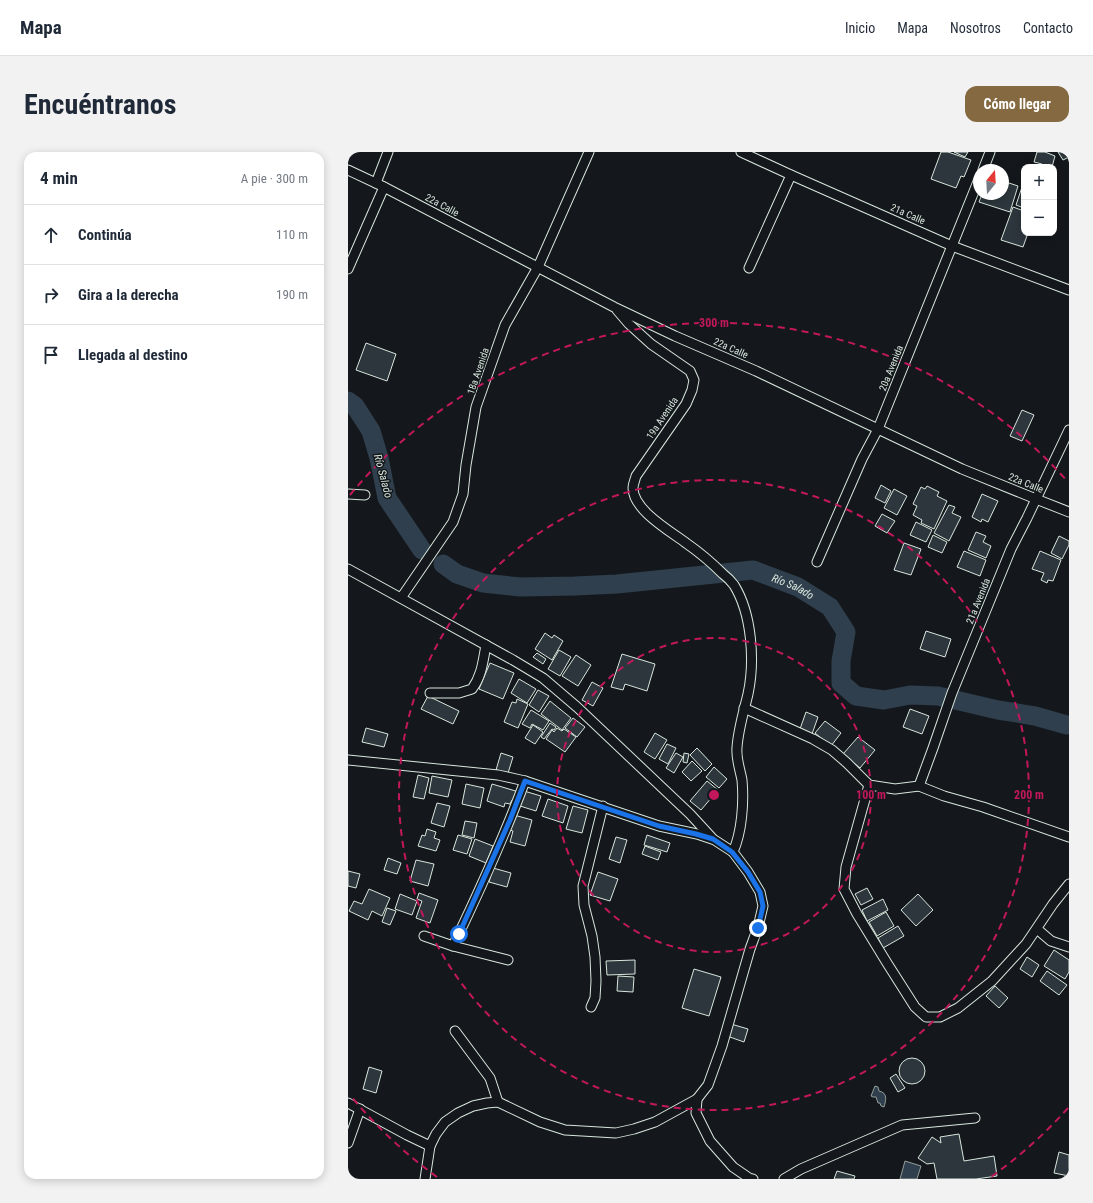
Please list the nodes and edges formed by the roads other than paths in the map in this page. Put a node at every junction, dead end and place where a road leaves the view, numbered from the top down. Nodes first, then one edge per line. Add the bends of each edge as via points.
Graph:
1 (388, 152) edge
2 (589, 152) edge
3 (741, 152) edge
4 (990, 152) edge
5 (985, 164) edge
6 (348, 170) edge
7 (791, 175) junction
8 (380, 185) junction
9 (973, 194) edge
10 (952, 246) junction
11 (538, 267) junction
12 (749, 268) dead end
13 (348, 269) edge
14 (1069, 290) edge
15 (614, 307) junction
16 (878, 429) junction
17 (1069, 430) edge
18 (348, 494) edge
19 (365, 495) dead end
20 (1036, 499) junction
21 (1069, 512) edge
22 (818, 562) dead end
23 (348, 569) edge
24 (401, 598) junction
25 (486, 645) junction
26 (430, 693) dead end
27 (744, 708) junction
28 (348, 760) edge
29 (525, 781) junction
30 (869, 785) junction
31 (919, 786) junction
32 (603, 806) junction
33 (694, 818) junction
34 (689, 832) junction
35 (1069, 837) edge
36 (713, 839) junction
37 (732, 852) junction
38 (1069, 884) edge
39 (1037, 929) junction
40 (424, 936) dead end
41 (453, 946) junction
42 (1069, 947) edge
43 (508, 960) dead end
44 (591, 1007) dead end
45 (455, 1031) dead end
46 (697, 1099) junction
47 (498, 1102) junction
48 (348, 1103) edge
49 (360, 1109) junction
50 (975, 1118) dead end
51 (348, 1144) edge
52 (430, 1146) junction
53 (426, 1179) edge
54 (754, 1179) edge
55 (784, 1179) edge

1 - 8 street
2 - 11 street, 18a Avenida
3 - 7 street, 21a Calle
4 - 5 street
6 - 8 street, 22a Calle
7 - 10 street, 21a Calle
7 - 12 street
8 - 11 street, 22a Calle
8 - 13 street
9 - 10 street, 20a Avenida
10 - 14 street, 21a Calle
10 - 16 street, 20a Avenida
11 - 15 street, 22a Calle
11 - 24 street, 18a Avenida via 505,325 476,407 463,494 452,522
15 - 16 street, 22a Calle
15 - 27 street, 19a Avenida via 647,340 690,371 694,380 686,404 636,476 633,488 636,500 646,513 715,566 733,584 744,604 752,662
16 - 20 street, 22a Calle via 962,469
16 - 22 street, 20a Avenida via 862,459
17 - 20 street, 21a Avenida
18 - 19 street
20 - 21 street, 22a Calle
20 - 31 street, 21a Avenida via 1011,549 950,697
23 - 24 street
24 - 25 street
25 - 26 street via 479,680 472,689
25 - 33 street via 543,678
27 - 30 street via 832,750
27 - 37 street via 737,748 743,803 736,844
28 - 29 street via 498,775
29 - 32 street
29 - 41 street via 502,840
30 - 31 street via 895,789
30 - 39 street via 846,867 844,890 887,964 915,1007 926,1017 940,1017 958,1008 981,990 1018,954
31 - 35 street
32 - 34 street via 659,826
32 - 44 street via 584,886 584,905 595,957 595,998
33 - 34 street via 696,828
33 - 36 street
34 - 36 street
36 - 37 street
37 - 46 street via 760,892 763,906 722,1046 708,1085
38 - 39 street
39 - 42 street via 1051,942
40 - 41 street
41 - 43 street
45 - 47 street via 490,1078
46 - 47 street via 655,1122 616,1133 565,1130 540,1122
46 - 54 street via 696,1113 710,1141 733,1167 748,1178
47 - 52 street via 473,1106 458,1113 445,1122
48 - 49 street
49 - 51 street
49 - 52 street
50 - 55 street via 902,1125 801,1169
52 - 53 street

